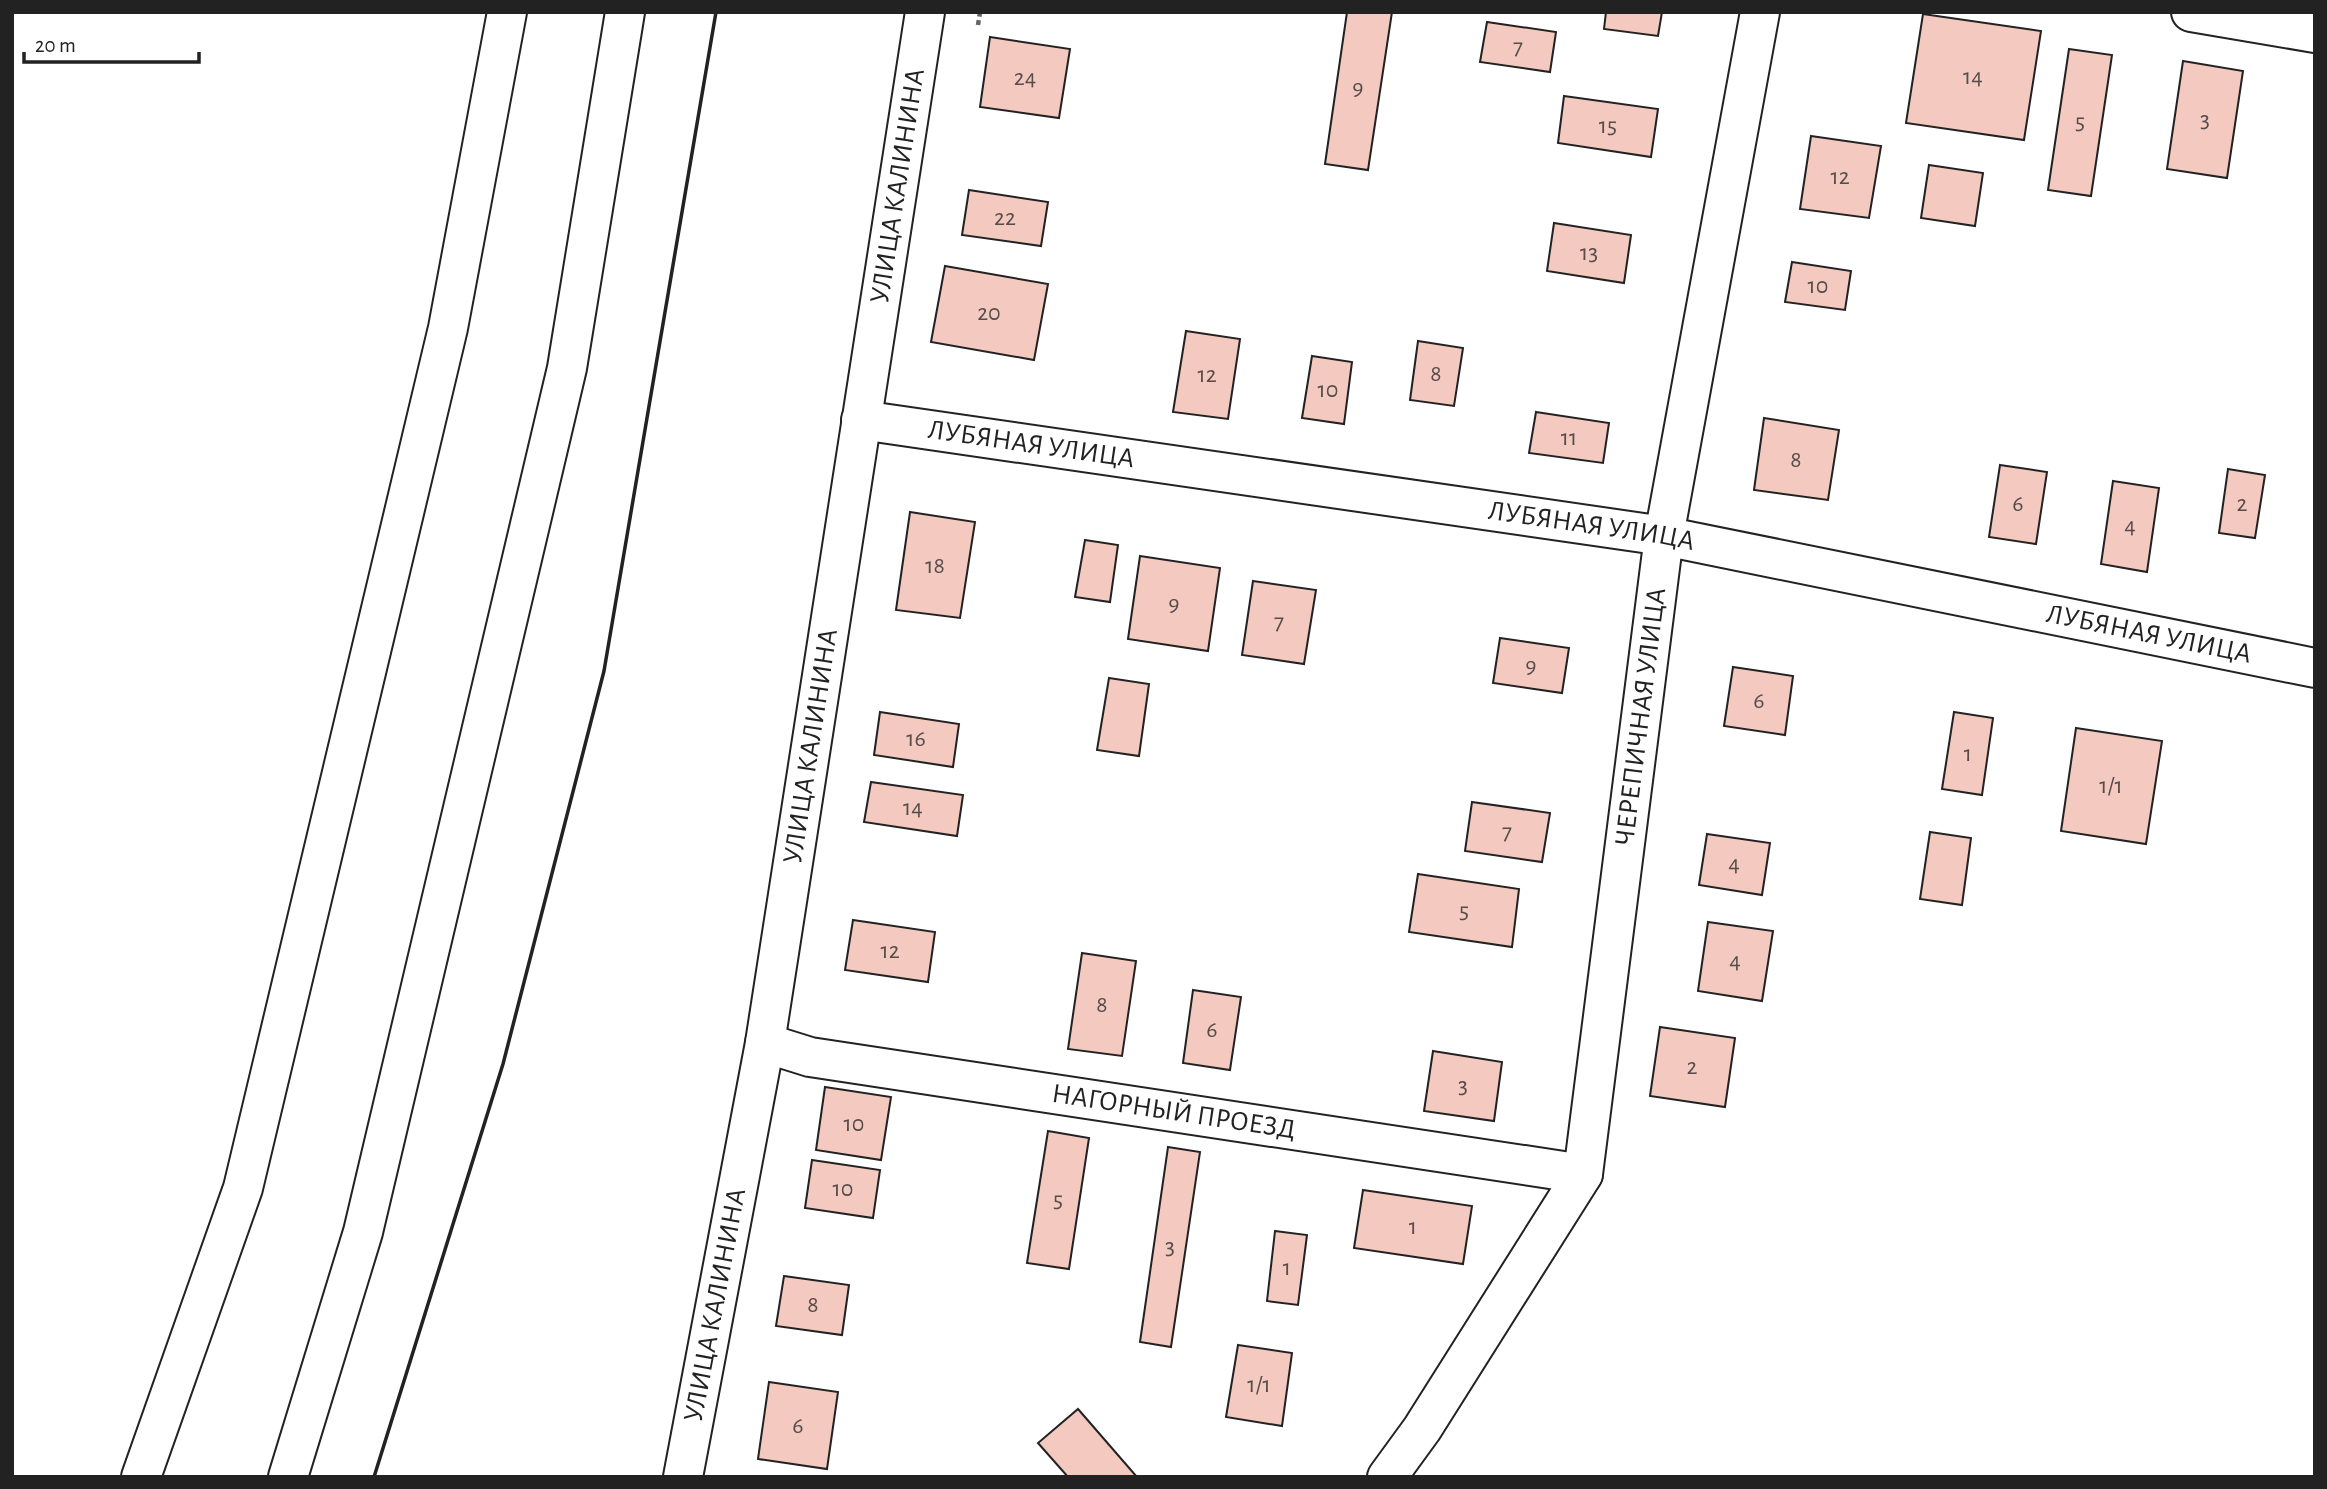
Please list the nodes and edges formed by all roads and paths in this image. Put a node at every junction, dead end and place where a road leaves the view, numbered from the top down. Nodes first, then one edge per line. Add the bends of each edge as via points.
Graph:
1 (507, 12) edge
2 (625, 12) edge
3 (925, 12) edge
4 (1760, 12) edge
5 (2191, 12) edge
6 (2315, 33) edge
7 (861, 420) junction
8 (1664, 536) junction
9 (2315, 668) edge
10 (765, 1043) junction
11 (1583, 1174) junction
12 (141, 1477) edge
13 (288, 1477) edge
14 (683, 1477) edge
15 (1387, 1477) edge

1 - 12 main road via 448,328 243,1188
2 - 13 main road via 567,368 363,1232
3 - 7 main road, УЛИЦА КАЛИНИНА
4 - 8 main road, ЧЕРЕПИЧНАЯ УЛИЦА
5 - 6 main road
7 - 8 main road, ЛУБЯНАЯ УЛИЦА
7 - 10 main road, УЛИЦА КАЛИНИНА
8 - 9 main road, ЛУБЯНАЯ УЛИЦА
8 - 11 main road, ЧЕРЕПИЧНАЯ УЛИЦА
10 - 11 main road, НАГОРНЫЙ ПРОЕЗД via 810,1057
10 - 14 main road, УЛИЦА КАЛИНИНА
11 - 15 main road

